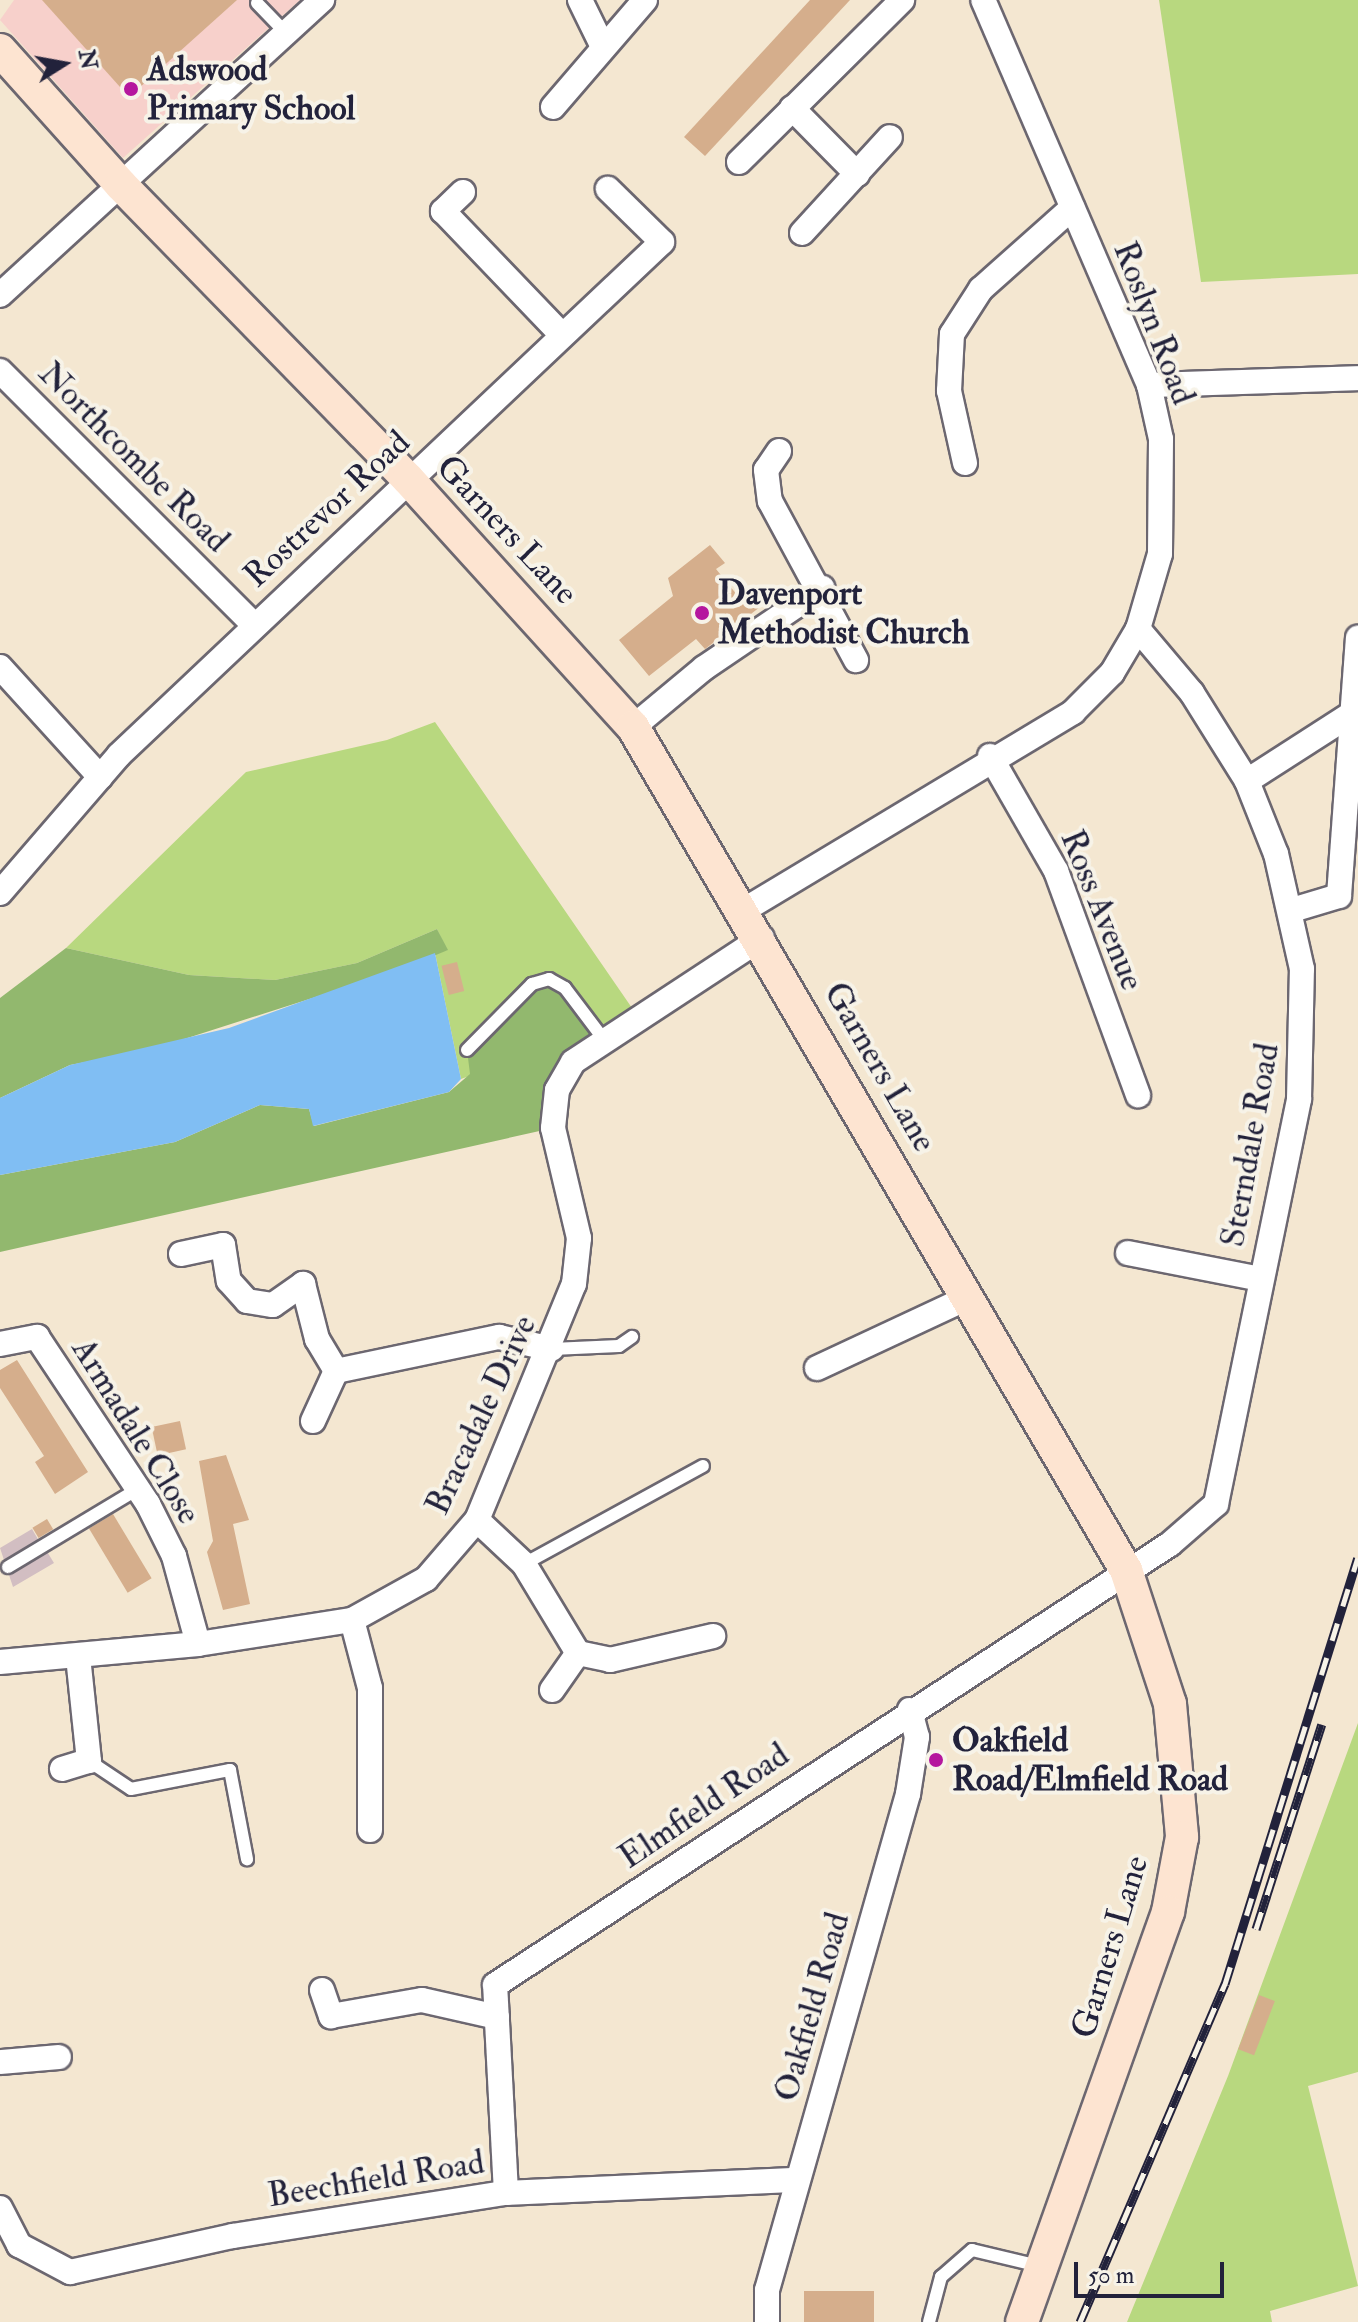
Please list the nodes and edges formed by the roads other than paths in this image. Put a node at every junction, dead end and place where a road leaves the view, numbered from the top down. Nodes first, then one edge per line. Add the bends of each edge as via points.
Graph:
1 (322, 0) edge
2 (580, 0) edge
3 (645, 0) edge
4 (902, 0) edge
5 (983, 0) edge
6 (257, 3) dead end
7 (286, 33) junction
8 (603, 47) junction
9 (0, 50) edge
10 (553, 107) dead end
11 (792, 108) junction
12 (890, 137) dead end
13 (739, 162) dead end
14 (857, 174) junction
15 (121, 185) junction
16 (608, 189) dead end
17 (463, 192) dead end
18 (1072, 208) junction
19 (802, 233) dead end
20 (0, 295) edge
21 (562, 335) junction
22 (0, 371) edge
23 (1358, 378) edge
24 (1149, 385) junction
25 (779, 451) dead end
26 (965, 463) dead end
27 (408, 479) junction
28 (822, 588) junction
29 (254, 625) junction
30 (1138, 629) junction
31 (1358, 638) edge
32 (856, 660) dead end
33 (0, 667) edge
34 (1353, 713) junction
35 (633, 727) junction
36 (990, 756) junction
37 (100, 777) junction
38 (1247, 781) junction
39 (0, 893) edge
40 (744, 910) junction
41 (1292, 910) junction
42 (762, 938) junction
43 (605, 1041) junction
44 (467, 1050) dead end
45 (1138, 1095) dead end
46 (1128, 1253) dead end
47 (181, 1254) dead end
48 (1260, 1279) junction
49 (969, 1297) junction
50 (632, 1337) dead end
51 (0, 1344) edge
52 (552, 1349) junction
53 (817, 1368) dead end
54 (336, 1371) junction
55 (313, 1421) dead end
56 (703, 1466) dead end
57 (138, 1489) junction
58 (477, 1520) junction
59 (524, 1564) junction
60 (8, 1567) dead end
61 (1126, 1570) junction
62 (352, 1620) junction
63 (713, 1636) dead end
64 (198, 1644) junction
65 (578, 1653) junction
66 (78, 1657) junction
67 (0, 1662) edge
68 (552, 1690) dead end
69 (910, 1710) junction
70 (89, 1761) junction
71 (62, 1769) dead end
72 (370, 1830) dead end
73 (247, 1859) dead end
74 (322, 1990) dead end
75 (497, 2017) junction
76 (59, 2057) dead end
77 (0, 2062) edge
78 (797, 2180) junction
79 (506, 2193) junction
80 (0, 2208) edge
81 (1042, 2267) junction
82 (767, 2322) edge
83 (929, 2322) edge
84 (1022, 2322) edge

1 - 7 street
2 - 8 street
3 - 8 street
4 - 11 street
5 - 18 street, Roslyn Road
6 - 7 lane
7 - 15 street
8 - 10 street
9 - 15 street, Garners Lane
11 - 13 street
11 - 14 street
12 - 14 street
14 - 19 street
15 - 20 street
15 - 27 street, Garners Lane
16 - 21 street, Rostrevor Road via 662,242
17 - 21 street via 436,218
18 - 24 street, Roslyn Road
18 - 26 street via 981,289 952,334 949,391
21 - 27 street, Rostrevor Road
22 - 29 street, Northcombe Road
23 - 24 street
24 - 30 street, Roslyn Road via 1165,492 1160,554
25 - 28 street via 766,470 770,501
27 - 29 street, Rostrevor Road
27 - 35 street, Garners Lane
28 - 32 street
28 - 35 street via 704,668
29 - 37 street, Rostrevor Road
30 - 36 street, Roslyn Road via 1112,673 1073,712
30 - 38 street, Sterndale Road via 1192,693
31 - 34 street
33 - 37 street
34 - 38 street
34 - 41 street via 1339,896
35 - 40 street, Garners Lane
36 - 40 street, Roslyn Road
36 - 45 street, Ross Avenue via 1056,871
37 - 39 street, Rostrevor Road
38 - 41 street, Sterndale Road
40 - 42 street, Garners Lane
41 - 48 street, Sterndale Road via 1306,1032
42 - 43 street, Bracadale Drive
42 - 49 street, Garners Lane
43 - 44 lane via 565,988 543,980
43 - 52 street, Bracadale Drive via 573,1062 557,1090 553,1128 579,1238 574,1284
46 - 48 street
47 - 54 street via 223,1245 229,1281 247,1301 273,1305 303,1284 317,1339
48 - 61 street, Sterndale Road via 1216,1504 1202,1522
49 - 53 street
49 - 61 street, Garners Lane
50 - 52 lane via 619,1346
51 - 57 street, Armadale Close via 37,1337
52 - 54 street via 499,1337
52 - 58 street, Bracadale Drive
54 - 55 street
56 - 59 lane
57 - 60 lane
57 - 64 street, Armadale Close via 174,1556
58 - 59 street
58 - 62 street, Bracadale Drive via 426,1579
59 - 65 street
61 - 69 street, Elmfield Road
61 - 81 street, Garners Lane via 1170,1704 1182,1837 1168,1912
62 - 64 street, Bracadale Drive
62 - 72 street via 370,1688
63 - 65 street via 610,1660
64 - 66 street, Bracadale Drive
65 - 68 street
66 - 67 street, Bracadale Drive
66 - 70 street
69 - 75 street, Elmfield Road via 495,1985
69 - 78 street, Oakfield Road via 917,1737 908,1794
70 - 71 street
70 - 73 lane via 131,1789 230,1770
74 - 75 street via 331,2016 422,2000
75 - 79 street, Elmfield Road
76 - 77 street
78 - 79 street, Beechfield Road
78 - 82 street, Oakfield Road via 767,2290
79 - 80 street, Beechfield Road via 233,2236 70,2272 19,2245
81 - 83 lane via 972,2250 941,2277
81 - 84 street, Garners Lane

